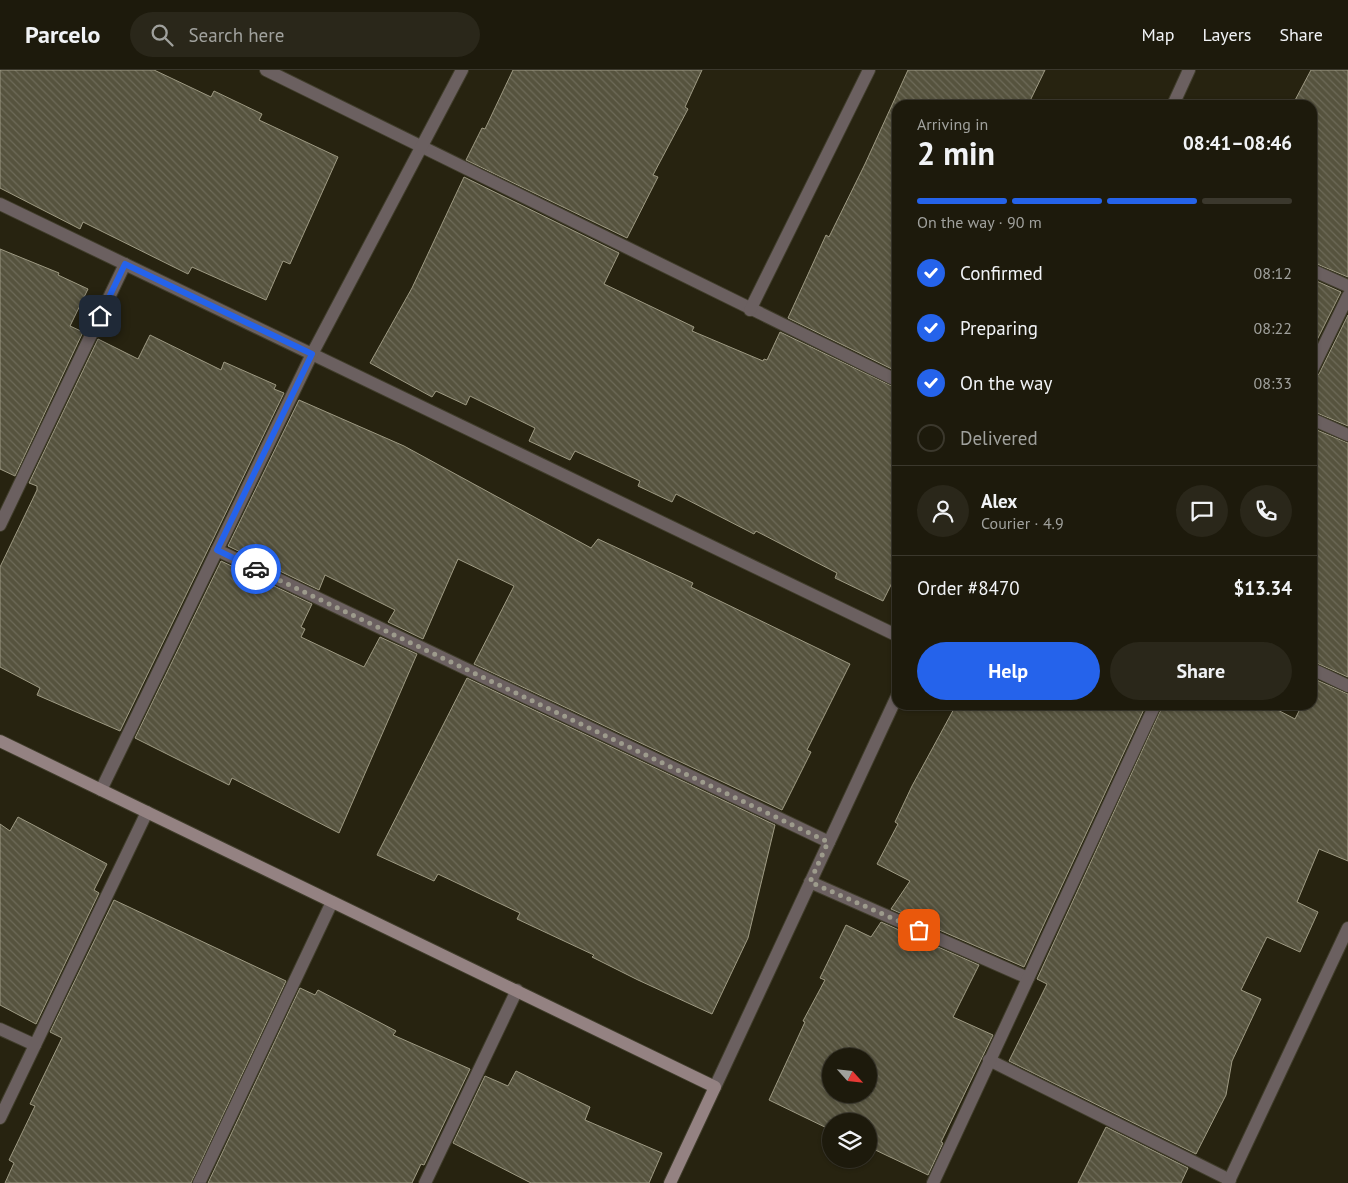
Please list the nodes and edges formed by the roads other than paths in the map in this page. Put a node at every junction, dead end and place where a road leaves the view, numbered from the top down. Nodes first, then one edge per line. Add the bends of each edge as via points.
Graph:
1 (266, 70) edge
2 (462, 70) edge
3 (869, 70) edge
4 (1189, 70) edge
5 (1175, 100) edge
6 (422, 147) junction
7 (0, 204) edge
8 (125, 264) junction
9 (1317, 272) edge
10 (1348, 286) edge
11 (1348, 296) edge
12 (750, 310) junction
13 (312, 354) junction
14 (1317, 360) edge
15 (892, 378) edge
16 (1317, 421) edge
17 (1348, 435) edge
18 (0, 525) edge
19 (217, 550) junction
20 (892, 633) edge
21 (1317, 671) edge
22 (1348, 686) edge
23 (892, 707) edge
24 (1153, 710) edge
25 (0, 741) edge
26 (101, 790) junction
27 (147, 812) junction
28 (828, 842) junction
29 (810, 882) junction
30 (332, 902) junction
31 (1348, 928) edge
32 (1028, 978) junction
33 (517, 990) junction
34 (0, 1029) edge
35 (35, 1045) junction
36 (988, 1060) junction
37 (715, 1087) junction
38 (0, 1118) edge
39 (1229, 1181) edge
40 (199, 1183) edge
41 (425, 1183) edge
42 (670, 1183) edge
43 (933, 1183) edge

1 - 6 street
2 - 6 street
3 - 12 street
4 - 5 street
6 - 12 street
6 - 13 street
7 - 8 street
8 - 13 street
8 - 18 street
9 - 10 street
11 - 14 street
12 - 15 street
13 - 19 street
13 - 20 street
16 - 17 street
19 - 26 street
19 - 28 street
21 - 22 street
23 - 28 street
24 - 32 street
25 - 26 street
26 - 27 street
27 - 30 street
27 - 35 street
28 - 29 street
29 - 32 street
29 - 37 street
30 - 33 street
30 - 40 street
31 - 39 street
32 - 36 street
33 - 37 street
33 - 41 street
34 - 35 street
35 - 38 street
36 - 39 street
36 - 43 street
37 - 42 street

